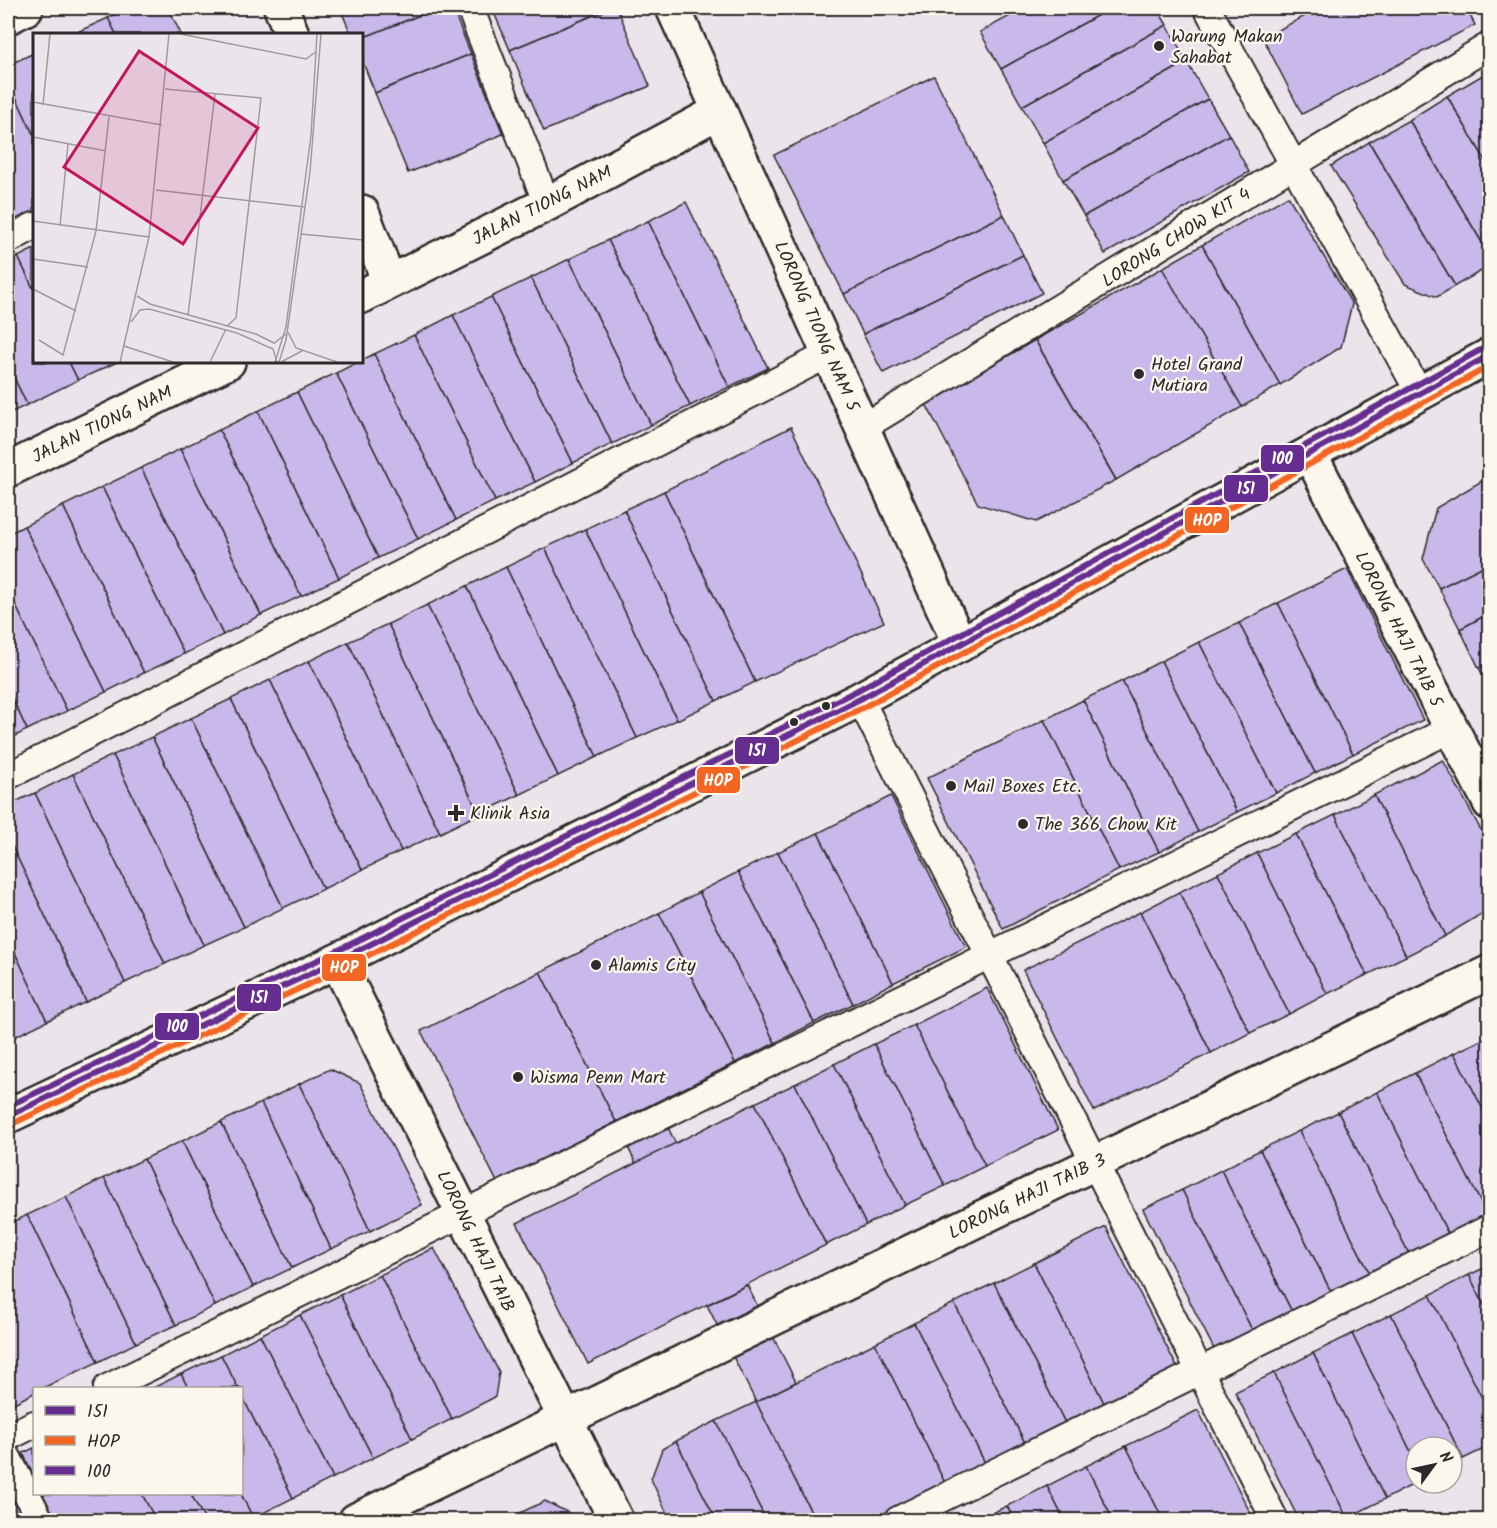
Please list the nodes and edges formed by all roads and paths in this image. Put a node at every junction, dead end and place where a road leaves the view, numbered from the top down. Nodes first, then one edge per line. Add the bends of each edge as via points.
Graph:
1 (26, 8) edge
2 (281, 8) edge
3 (470, 8) edge
4 (673, 8) edge
5 (1207, 8) edge
6 (8, 17) edge
7 (292, 33) edge
8 (1490, 45) edge
9 (720, 111) junction
10 (1293, 164) junction
11 (547, 204) junction
12 (363, 218) edge
13 (33, 227) edge
14 (8, 240) edge
15 (375, 289) edge
16 (829, 354) junction
17 (1490, 355) edge
18 (226, 363) edge
19 (1420, 393) junction
20 (862, 428) junction
21 (1310, 454) junction
22 (8, 470) edge
23 (960, 645) junction
24 (860, 699) junction
25 (1451, 729) junction
26 (8, 776) edge
27 (1489, 800) edge
28 (990, 956) junction
29 (337, 961) junction
30 (1490, 972) edge
31 (8, 1116) edge
32 (1094, 1163) junction
33 (463, 1214) junction
34 (1490, 1227) edge
35 (1199, 1371) junction
36 (111, 1387) edge
37 (565, 1419) junction
38 (33, 1424) edge
39 (8, 1437) edge
40 (8, 1458) edge
41 (40, 1521) edge
42 (356, 1521) edge
43 (615, 1521) edge
44 (898, 1521) edge
45 (1275, 1521) edge

1 - 6 street
2 - 7 street
3 - 11 lane
4 - 9 street, LORONG TIONG NAM 5
5 - 10 lane
8 - 10 lane, LORONG CHOW KIT 4
9 - 11 street, JALAN TIONG NAM
9 - 16 street, LORONG TIONG NAM 5
10 - 19 lane
10 - 20 lane, LORONG CHOW KIT 4
11 - 15 street, JALAN TIONG NAM
12 - 15 street
13 - 14 lane
16 - 20 street, LORONG TIONG NAM 5
16 - 26 lane
17 - 19 street
18 - 22 street, JALAN TIONG NAM
19 - 21 street
20 - 23 street, LORONG TIONG NAM 5
21 - 23 street
21 - 25 street, LORONG HAJI TAIB 5
23 - 24 street
24 - 28 lane
24 - 29 street
25 - 27 street, LORONG HAJI TAIB 5
25 - 28 lane
28 - 32 lane
28 - 33 lane
29 - 31 street
29 - 33 street, LORONG HAJI TAIB
30 - 32 street, LORONG HAJI TAIB 3
32 - 35 lane
32 - 37 street, LORONG HAJI TAIB 3
33 - 36 lane
33 - 37 street, LORONG HAJI TAIB
34 - 35 lane
35 - 44 lane
35 - 45 lane
37 - 42 street, LORONG HAJI TAIB 3
37 - 43 street, LORONG HAJI TAIB
38 - 39 lane
40 - 41 lane

